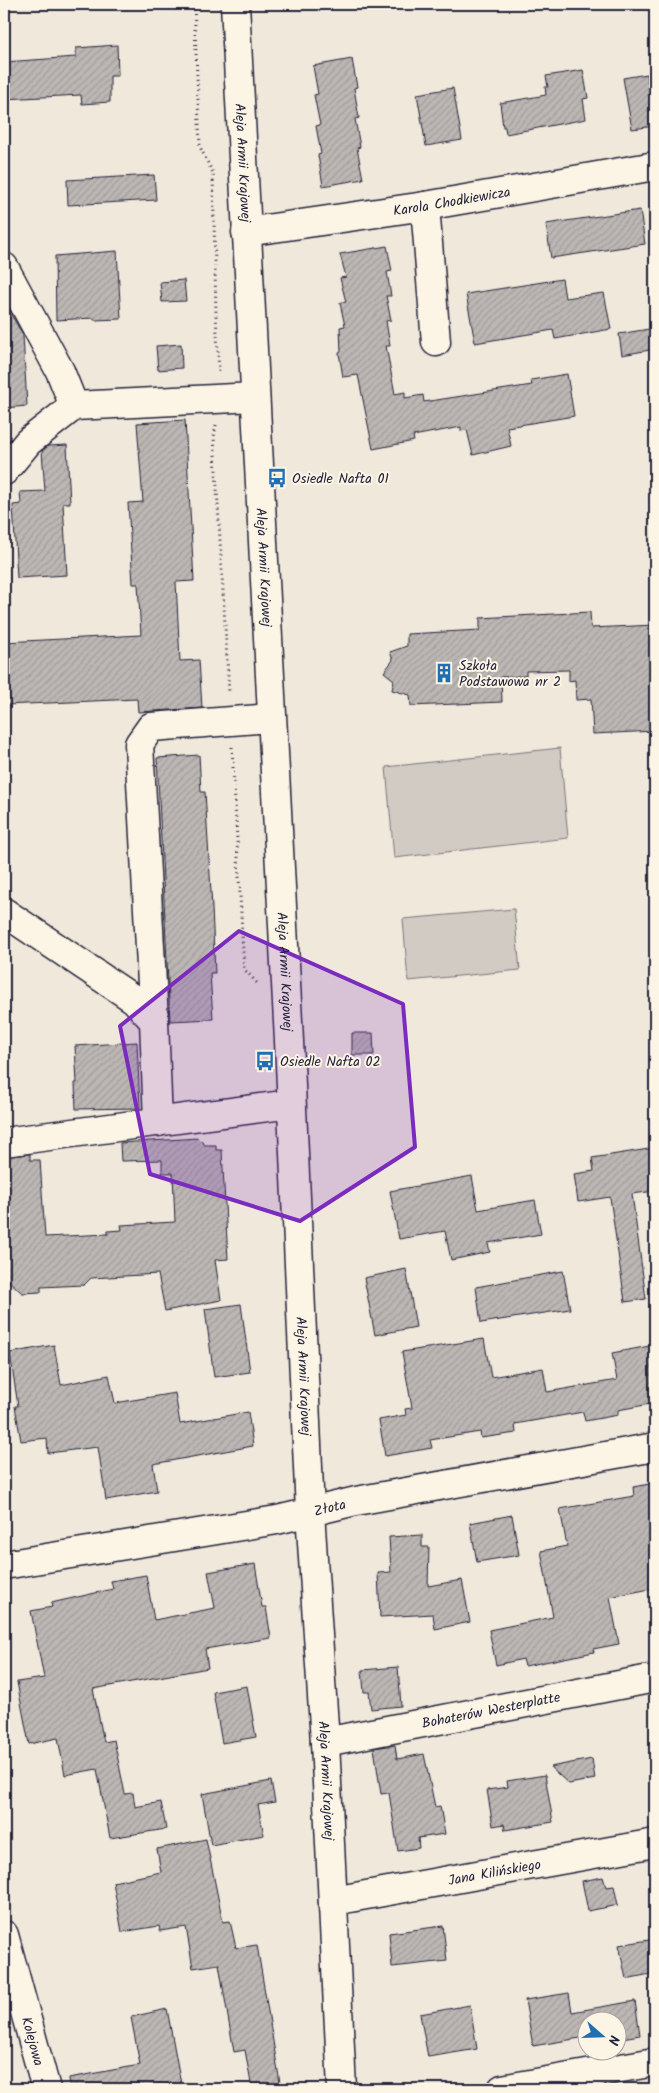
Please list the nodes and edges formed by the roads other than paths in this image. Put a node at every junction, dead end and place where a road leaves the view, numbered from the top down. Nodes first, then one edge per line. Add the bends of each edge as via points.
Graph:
1 (234, 4) edge
2 (655, 166) edge
3 (425, 206) junction
4 (246, 232) junction
5 (4, 267) edge
6 (436, 342) dead end
7 (255, 397) junction
8 (74, 406) junction
9 (4, 471) edge
10 (271, 718) junction
11 (4, 912) edge
12 (154, 1021) junction
13 (291, 1104) junction
14 (158, 1122) junction
15 (4, 1142) edge
16 (655, 1448) edge
17 (310, 1512) junction
18 (4, 1565) edge
19 (655, 1678) edge
20 (325, 1742) junction
21 (655, 1843) edge
22 (333, 1901) junction
23 (4, 1935) edge
24 (655, 2062) edge
25 (46, 2089) edge
26 (342, 2089) edge
27 (502, 2089) edge

1 - 4 street, Aleja Armii Krajowej
2 - 3 street, Karola Chodkiewicza
3 - 4 street, Karola Chodkiewicza
3 - 6 street
4 - 7 street, Aleja Armii Krajowej
5 - 8 street via 60,371
7 - 8 street
7 - 10 street, Aleja Armii Krajowej
8 - 9 street via 28,442
10 - 12 street via 151,727 139,744
10 - 13 street, Aleja Armii Krajowej
11 - 12 street via 135,1000
12 - 14 street
13 - 14 street
13 - 17 street, Aleja Armii Krajowej
14 - 15 street
16 - 17 street, Złota
17 - 18 street, Złota
17 - 20 street, Aleja Armii Krajowej
19 - 20 street, Bohaterów Westerplatte
20 - 22 street, Aleja Armii Krajowej
21 - 22 street, Jana Kilińskiego
22 - 26 street, Aleja Armii Krajowej
23 - 25 street, Kolejowa
24 - 27 street

